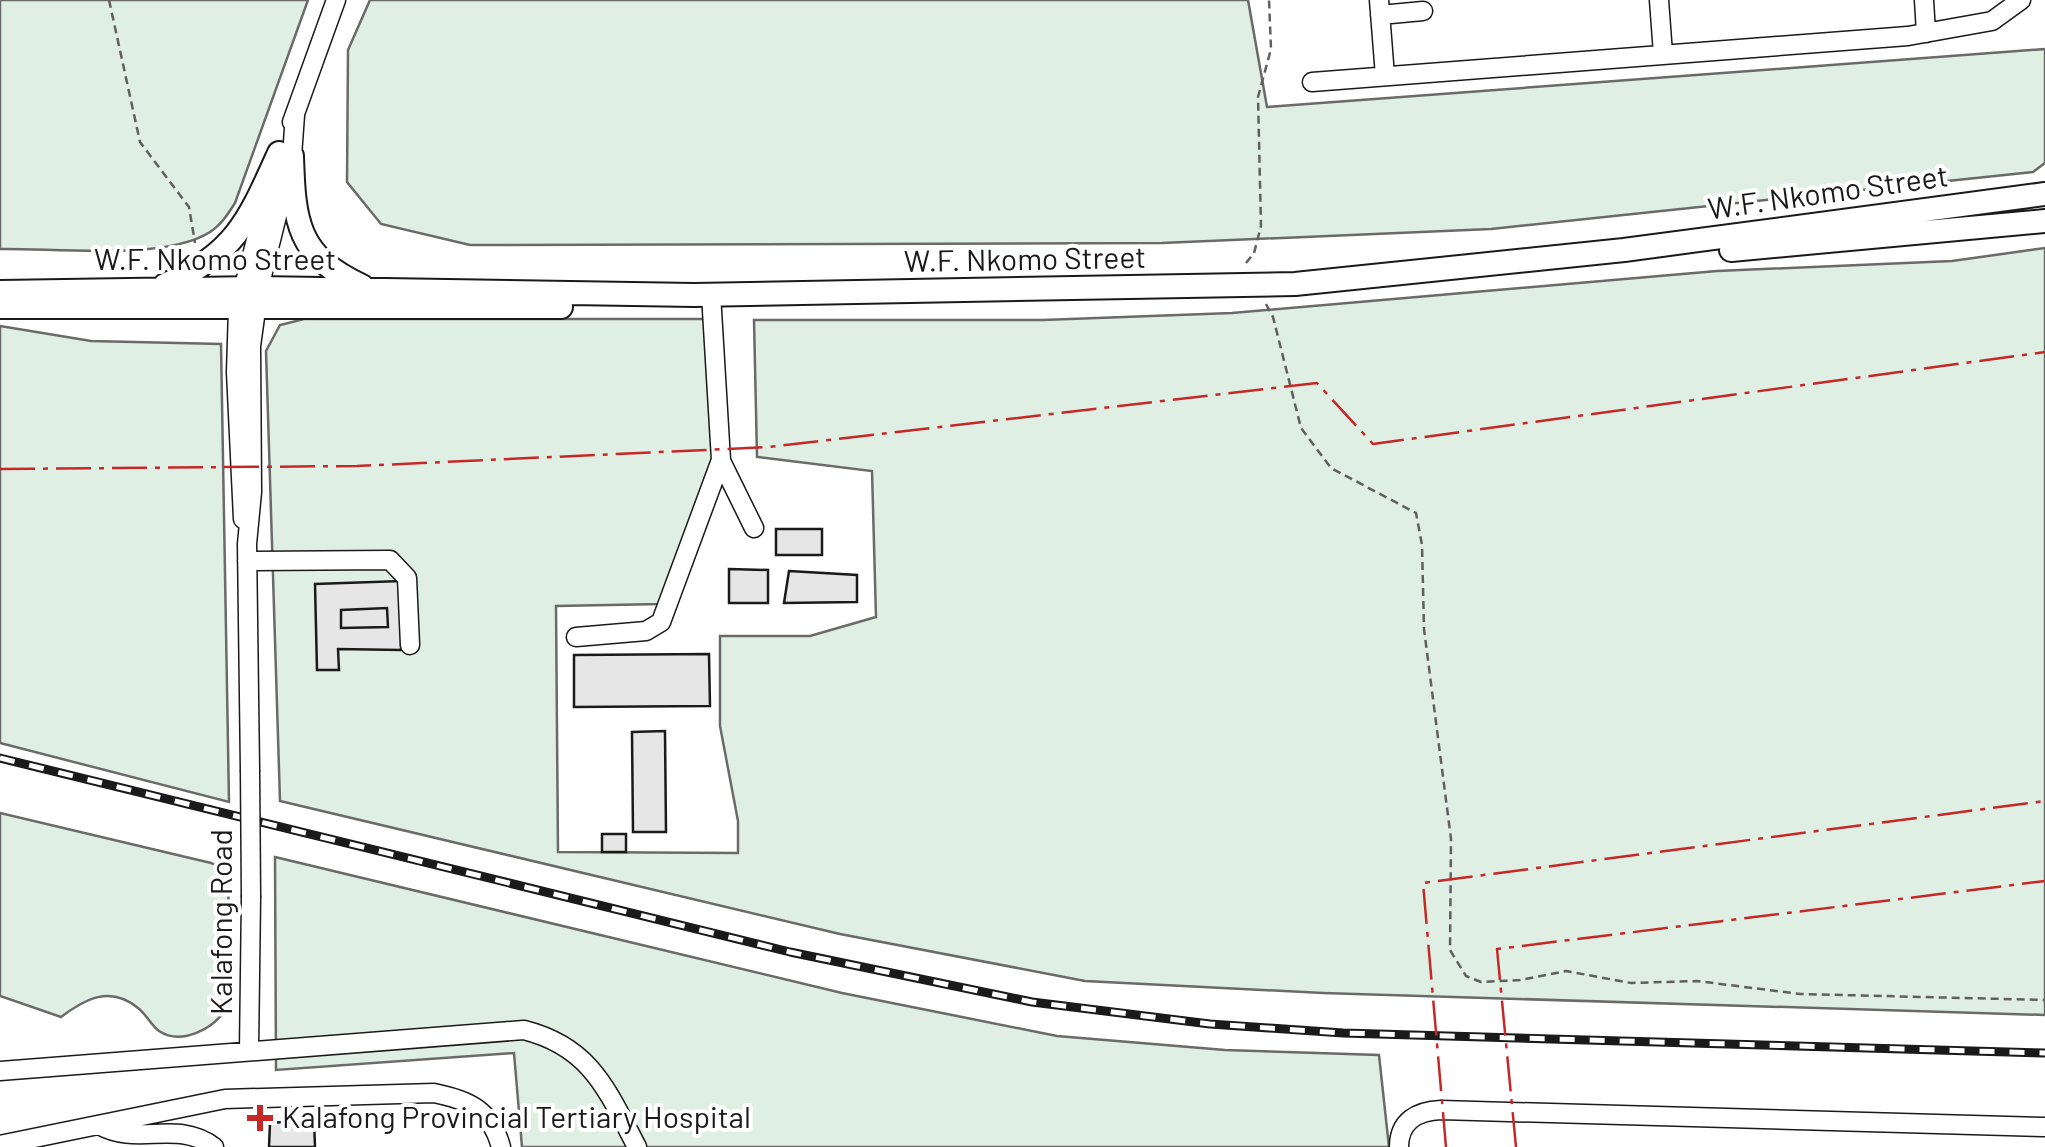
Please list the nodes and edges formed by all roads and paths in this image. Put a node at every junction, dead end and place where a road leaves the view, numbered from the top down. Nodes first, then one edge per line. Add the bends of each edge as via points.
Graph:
1 (109, 0) edge
2 (336, 0) edge
3 (1268, 0) edge
4 (1659, 0) edge
5 (1924, 0) edge
6 (2021, 0) edge
7 (1379, 7) edge
8 (1422, 11) dead end
9 (1926, 33) junction
10 (1662, 54) junction
11 (1385, 76) junction
12 (1312, 82) dead end
13 (286, 154) junction
14 (2045, 194) edge
15 (2045, 222) edge
16 (200, 269) junction
17 (1234, 287) junction
18 (158, 289) junction
19 (368, 289) junction
20 (0, 292) edge
21 (1260, 294) junction
22 (248, 298) junction
23 (713, 299) junction
24 (0, 307) edge
25 (721, 460) junction
26 (754, 528) dead end
27 (247, 552) junction
28 (576, 637) dead end
29 (410, 645) dead end
30 (2045, 1000) edge
31 (249, 1052) junction
32 (0, 1071) edge
33 (2045, 1127) edge
34 (105, 1136) edge
35 (0, 1146) edge
36 (214, 1147) edge
37 (501, 1147) edge
38 (637, 1147) edge
39 (1398, 1147) edge

1 - 16 path via 140,142 189,207
2 - 13 street, Kalafong Road
3 - 17 path via 1271,49 1258,97 1261,226
4 - 10 street
5 - 9 street
6 - 9 street via 1992,21
7 - 8 street
7 - 11 street
9 - 10 street
10 - 11 street
11 - 12 street
13 - 16 main road via 237,238
13 - 19 main road via 296,218 308,247
13 - 22 street, Kalafong Road
14 - 17 main road, W.F. Nkomo Street via 1624,250
15 - 21 main road, W.F. Nkomo Street
16 - 18 main road
17 - 23 main road, W.F. Nkomo Street
18 - 20 main road, W.F. Nkomo Street
18 - 22 main road, W.F. Nkomo Street
19 - 22 main road, W.F. Nkomo Street
19 - 23 main road, W.F. Nkomo Street
21 - 23 main road, W.F. Nkomo Street
21 - 30 path via 1273,317 1301,428 1331,468 1416,513 1451,839 1450,950 1466,976 1481,982 1566,971 1632,983 1697,981 1800,994
22 - 23 main road, W.F. Nkomo Street
22 - 24 main road, W.F. Nkomo Street
22 - 27 street, Kalafong Road
23 - 25 street
25 - 26 street
25 - 28 street via 662,622 646,631
27 - 29 street via 390,560 407,578
27 - 31 street, Kalafong Road, bridge
31 - 32 street, Kalafong Road
31 - 38 street via 524,1030 570,1048 593,1067
33 - 39 street via 1441,1110 1411,1118
34 - 35 street
34 - 36 street via 140,1144 189,1135
34 - 37 street via 225,1100 434,1093 485,1112

